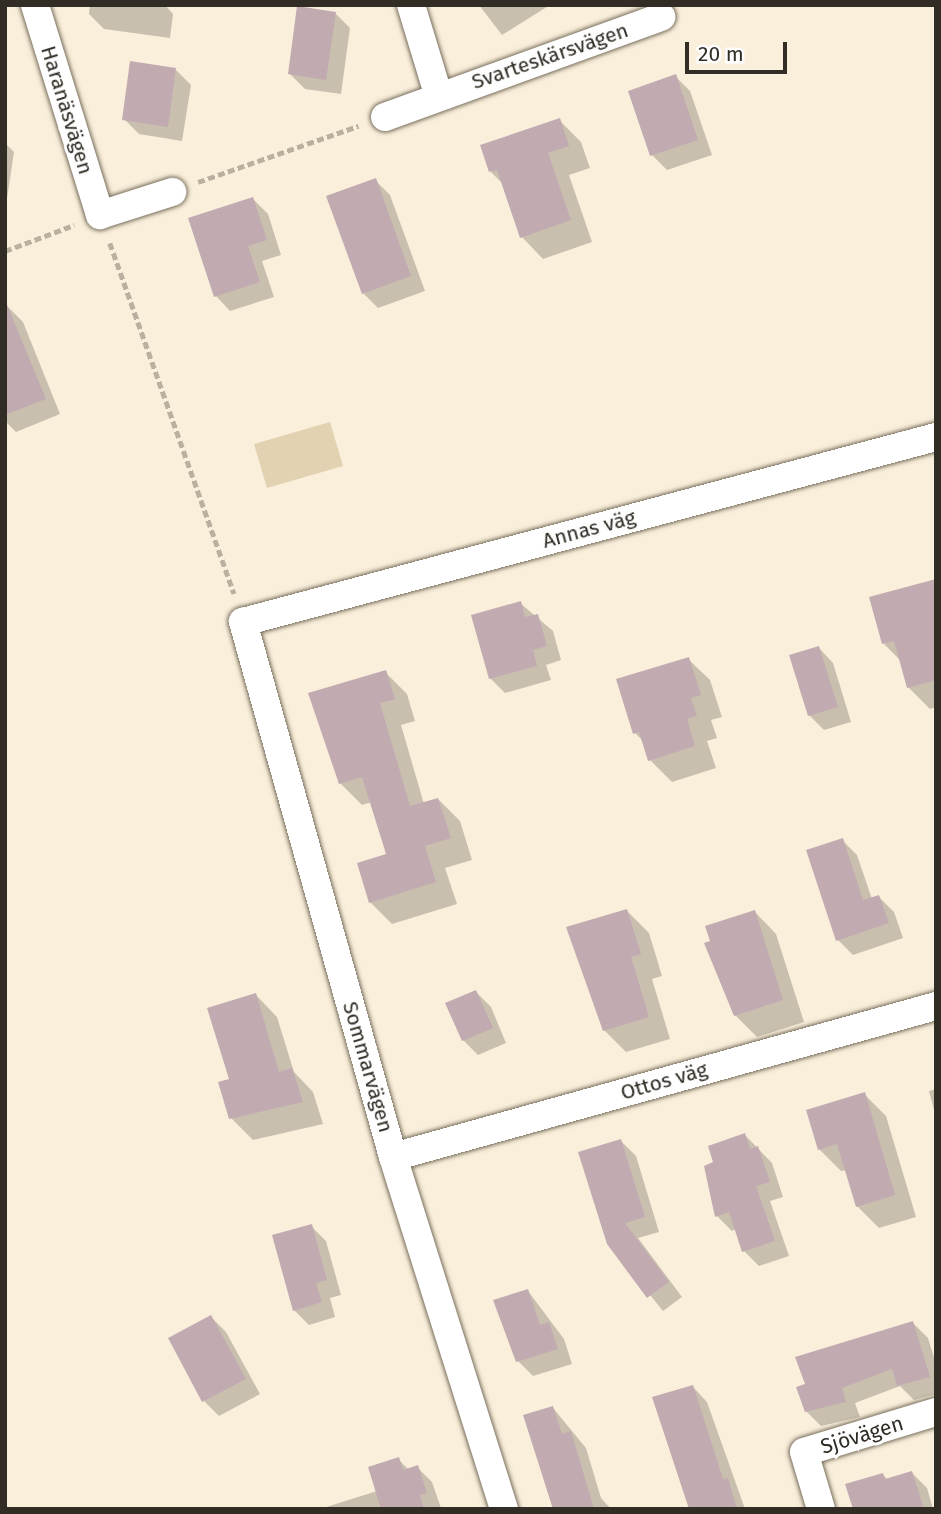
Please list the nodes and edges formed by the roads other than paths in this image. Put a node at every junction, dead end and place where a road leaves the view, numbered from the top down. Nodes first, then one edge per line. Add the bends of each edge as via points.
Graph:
1 (35, 5) edge
2 (411, 5) edge
3 (661, 17) dead end
4 (438, 94) junction
5 (385, 117) road end
6 (172, 191) road end
7 (936, 437) edge
8 (243, 622) joint
9 (936, 1006) edge
10 (393, 1157) junction
11 (936, 1412) edge
12 (504, 1509) edge
13 (821, 1509) edge

1 - 6 street, Haranäsvägen via 100,215
2 - 4 street
3 - 4 street, Svarteskärsvägen
4 - 5 street, Svarteskärsvägen
7 - 8 street, Annas väg
8 - 10 street, Sommarvägen
9 - 10 street, Ottos väg
10 - 12 street, Sommarvägen
11 - 13 street, Sjövägen via 804,1452

